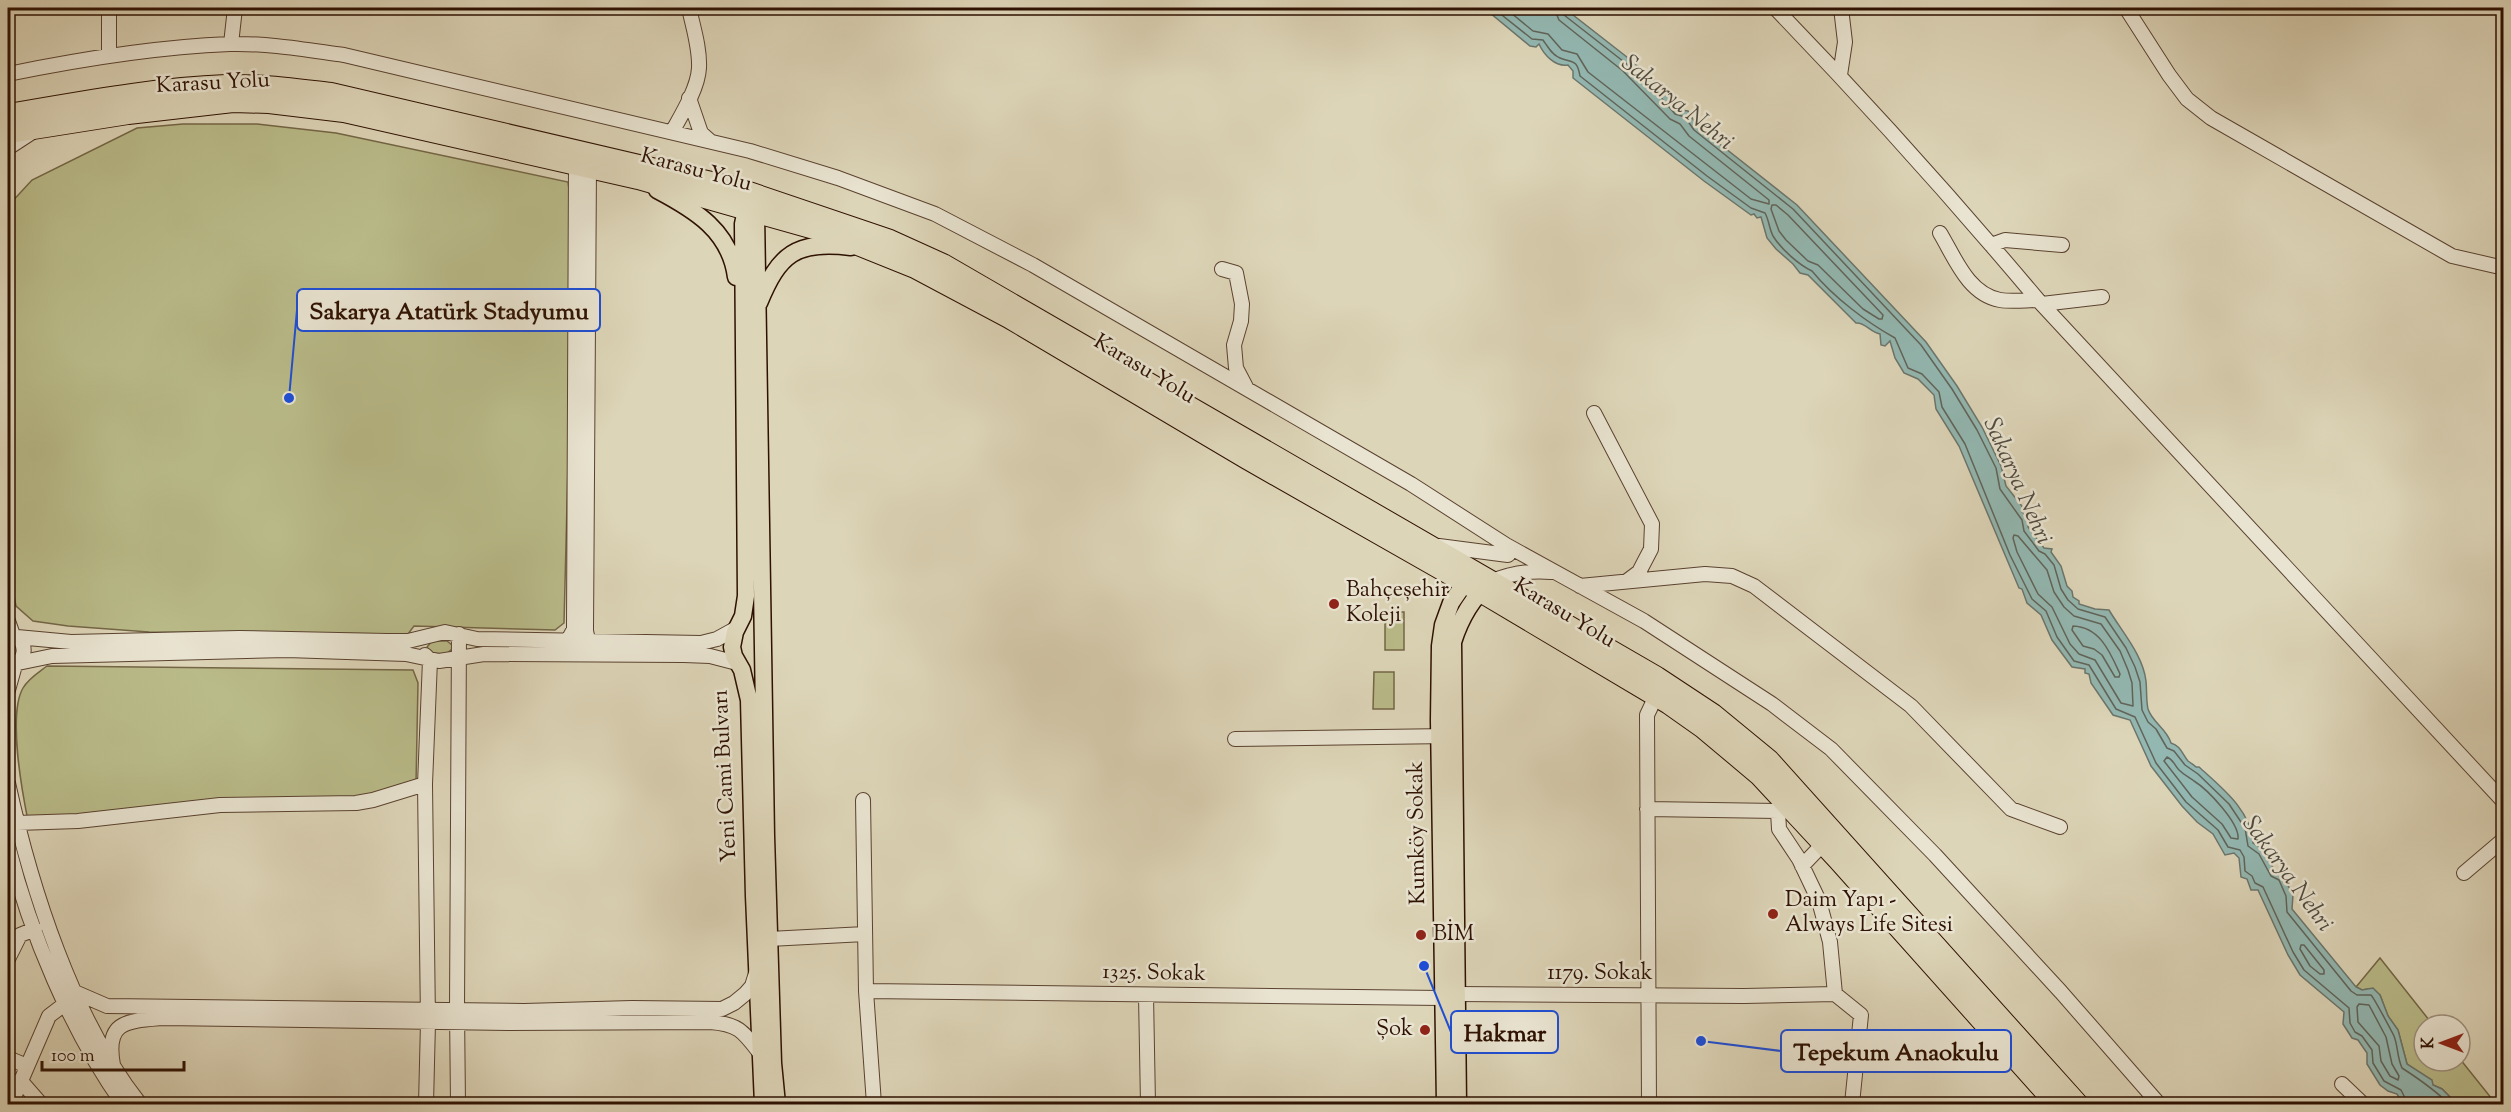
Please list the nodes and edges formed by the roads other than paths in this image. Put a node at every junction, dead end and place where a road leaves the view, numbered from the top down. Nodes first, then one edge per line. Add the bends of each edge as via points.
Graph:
1 (109, 8) edge
2 (235, 8) edge
3 (689, 8) edge
4 (1775, 8) edge
5 (1841, 8) edge
6 (2126, 8) edge
7 (231, 44) junction
8 (109, 55) junction
9 (8, 74) edge
10 (1840, 75) junction
11 (689, 98) junction
12 (8, 114) edge
13 (44, 127) junction
14 (672, 132) junction
15 (8, 133) edge
16 (710, 141) junction
17 (8, 148) edge
18 (582, 167) junction
19 (638, 179) junction
20 (756, 206) junction
21 (1940, 233) dead end
22 (1991, 245) junction
23 (2062, 245) dead end
24 (874, 250) junction
25 (2504, 268) edge
26 (1222, 269) dead end
27 (2102, 297) dead end
28 (2040, 302) junction
29 (749, 314) junction
30 (1248, 391) junction
31 (1594, 413) dead end
32 (1426, 543) junction
33 (1508, 555) junction
34 (1527, 556) junction
35 (1555, 572) junction
36 (1478, 582) junction
37 (1625, 582) junction
38 (1580, 586) junction
39 (8, 621) edge
40 (737, 628) junction
41 (459, 634) junction
42 (12, 635) edge
43 (425, 636) junction
44 (762, 644) junction
45 (568, 647) junction
46 (590, 647) junction
47 (430, 660) junction
48 (458, 660) junction
49 (737, 663) junction
50 (14, 665) edge
51 (8, 690) edge
52 (1656, 696) junction
53 (1446, 736) junction
54 (1235, 739) dead end
55 (8, 783) edge
56 (425, 784) junction
57 (863, 800) dead end
58 (2504, 802) edge
59 (1779, 805) junction
60 (1647, 809) junction
61 (17, 823) junction
62 (2060, 827) dead end
63 (2504, 839) edge
64 (1823, 844) junction
65 (8, 846) edge
66 (1802, 866) junction
67 (2464, 873) dead end
68 (34, 929) junction
69 (865, 934) junction
70 (769, 939) junction
71 (8, 959) edge
72 (756, 971) junction
73 (866, 991) junction
74 (77, 993) junction
75 (1835, 994) junction
76 (1146, 995) junction
77 (1449, 996) junction
78 (1649, 996) junction
79 (66, 1003) junction
80 (427, 1016) junction
81 (457, 1016) junction
82 (759, 1052) junction
83 (8, 1058) edge
84 (113, 1065) junction
85 (27, 1066) junction
86 (20, 1080) junction
87 (2342, 1084) dead end
88 (11, 1104) edge
89 (41, 1104) edge
90 (123, 1104) edge
91 (140, 1104) edge
92 (426, 1104) edge
93 (458, 1104) edge
94 (763, 1104) edge
95 (777, 1104) edge
96 (873, 1104) edge
97 (1148, 1104) edge
98 (1444, 1104) edge
99 (1458, 1104) edge
100 (1649, 1104) edge
101 (1852, 1104) edge
102 (2056, 1104) edge
103 (2078, 1104) edge
104 (2159, 1104) edge
105 (2363, 1104) edge

1 - 8 street
2 - 7 street
3 - 11 street via 699,69
4 - 10 street
5 - 10 street via 1845,42
6 - 25 street via 2187,99 2211,118 2452,256
7 - 8 street
7 - 14 street via 344,56
8 - 9 street
10 - 22 street
11 - 14 street
11 - 16 street via 701,134
12 - 20 highway, Karasu Yolu via 159,89 227,85 331,93 737,188
13 - 15 highway, Karasu Yolu
13 - 17 street
13 - 18 highway, Karasu Yolu via 211,105 268,103 344,112
14 - 16 street
16 - 30 street via 837,178 935,214 1033,265
18 - 19 highway, Karasu Yolu
18 - 45 street via 574,629
18 - 46 street via 586,631
19 - 20 highway, Karasu Yolu
19 - 29 main road via 692,208 709,222 725,242
20 - 24 highway, Karasu Yolu
20 - 29 main road, Yeni Cami Bulvarı via 743,224
20 - 32 highway via 890,240 943,264
21 - 28 street via 1970,283 1980,292 2000,300
22 - 23 street via 2005,240
22 - 28 street
24 - 29 main road via 823,243 798,251 778,266
24 - 36 highway, Karasu Yolu via 1000,313
26 - 30 street via 1236,273 1242,304 1234,345 1236,368
27 - 28 street
28 - 58 street
29 - 40 main road, Yeni Cami Bulvarı via 746,596
29 - 44 main road, Yeni Cami Bulvarı
30 - 34 street
31 - 37 street via 1652,524 1651,549 1639,572
32 - 33 street
32 - 36 highway
33 - 34 street
33 - 36 street via 1492,560
34 - 35 street
35 - 36 street via 1523,572
35 - 38 street
36 - 52 highway, Karasu Yolu
36 - 53 main road, Kumköy Sokak via 1451,603 1443,625 1440,646
36 - 103 highway via 1657,677 1713,714 1769,760
37 - 38 street
37 - 62 street via 1705,574 1732,576 1754,586 1911,706 2011,809
38 - 104 street via 1644,621 1772,704 1831,749 1942,863
39 - 42 street
40 - 44 main road via 750,628
40 - 46 street via 717,639 701,642
40 - 49 main road, Yeni Cami Bulvarı via 732,647
41 - 43 street
41 - 45 street
41 - 48 street
42 - 43 street via 70,642 239,638 408,641
42 - 50 street via 24,649
43 - 47 street via 421,648
44 - 49 main road via 760,659 751,667
44 - 70 main road, Yeni Cami Bulvarı
45 - 46 street
45 - 48 street
46 - 49 street via 710,656
47 - 48 street
47 - 50 street via 406,654 287,650 52,656
47 - 56 street
48 - 81 street
49 - 72 main road, Yeni Cami Bulvarı via 749,700
50 - 51 street
52 - 59 highway, Karasu Yolu via 1703,728 1759,775
52 - 60 street via 1647,715
53 - 54 street
53 - 77 main road, Kumköy Sokak
55 - 61 street
56 - 61 street via 356,803 220,805 78,821
56 - 80 street
57 - 69 street
59 - 60 street via 1762,811
59 - 64 highway, Karasu Yolu
59 - 66 street via 1779,830
60 - 78 street
61 - 74 street via 56,945
63 - 67 street
64 - 66 street
64 - 102 highway, Karasu Yolu
65 - 68 street
66 - 75 street via 1819,901 1830,942
68 - 71 street via 20,935
68 - 79 street
69 - 70 street
69 - 73 street
70 - 95 main road, Yeni Cami Bulvarı
72 - 81 street via 745,994 722,1009
72 - 82 main road, Yeni Cami Bulvarı
73 - 76 street, 1325. Sokak
73 - 96 street
74 - 80 street via 107,1006
74 - 84 street
75 - 78 street, 1179. Sokak
75 - 101 street via 1861,1015
76 - 77 street, 1325. Sokak
76 - 97 street
77 - 78 street, 1179. Sokak
77 - 98 main road, Kumköy Sokak
77 - 99 main road, Kumköy Sokak
78 - 100 street
79 - 85 street via 49,1016
79 - 90 street via 90,1053
80 - 81 street
80 - 84 street via 135,1020 125,1024 110,1042
80 - 92 street
81 - 82 street via 727,1023 744,1032
81 - 93 street
82 - 94 main road, Yeni Cami Bulvarı
83 - 85 street
84 - 91 street
85 - 86 street
86 - 88 street
86 - 89 street
87 - 105 street

